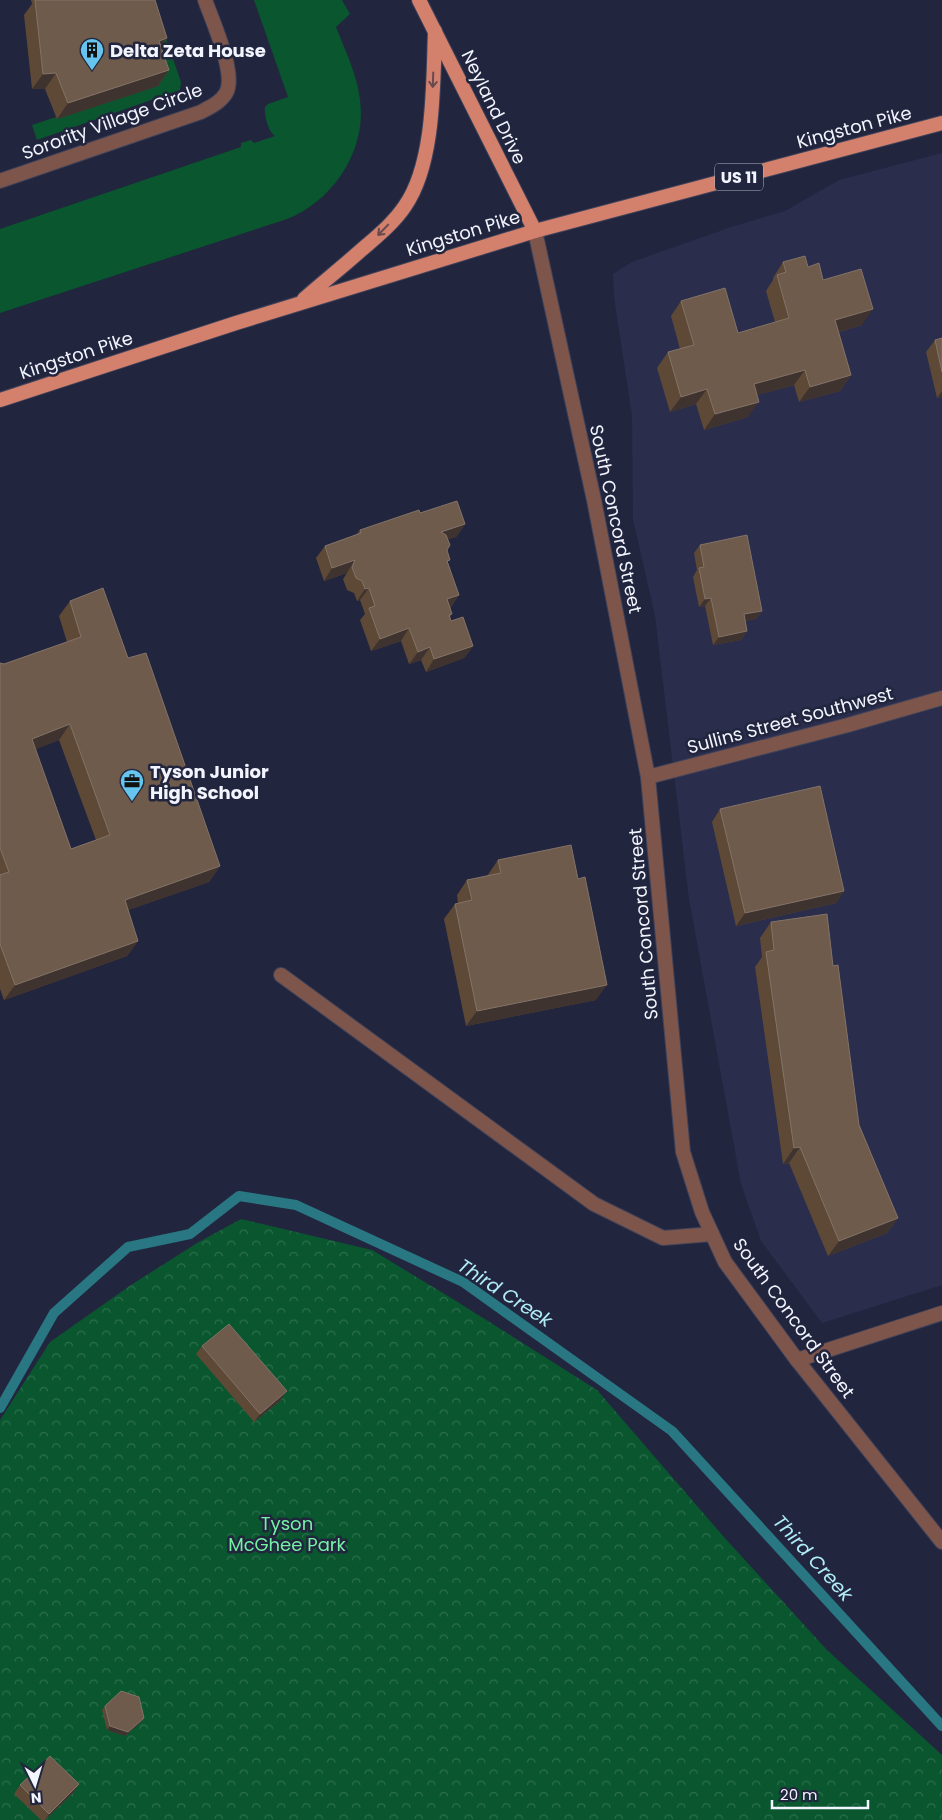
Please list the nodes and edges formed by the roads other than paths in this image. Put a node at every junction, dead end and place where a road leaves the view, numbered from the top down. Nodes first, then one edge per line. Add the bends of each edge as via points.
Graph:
1 (205, 0) edge
2 (419, 0) edge
3 (435, 31) junction
4 (942, 123) edge
5 (0, 181) edge
6 (535, 231) junction
7 (300, 303) junction
8 (0, 400) edge
9 (942, 698) edge
10 (648, 777) junction
11 (281, 975) dead end
12 (712, 1234) junction
13 (942, 1313) edge
14 (797, 1360) junction
15 (942, 1542) edge

1 - 5 street, Sorority Village Circle via 229,75 227,92 216,104
2 - 3 main road, Neyland Drive
3 - 6 main road, Neyland Drive
3 -> 7 main road via 432,114 417,182 405,206 382,231
4 - 6 main road, Kingston Pike / US 11
6 - 7 main road, Kingston Pike
6 - 10 street, South Concord Street via 594,500
7 - 8 main road, Kingston Pike
9 - 10 street, Sullins Street Southwest
10 - 12 street, South Concord Street via 683,1152
11 - 12 street via 594,1204 663,1238
12 - 14 street, South Concord Street via 725,1262
13 - 14 street
14 - 15 street, South Concord Street

